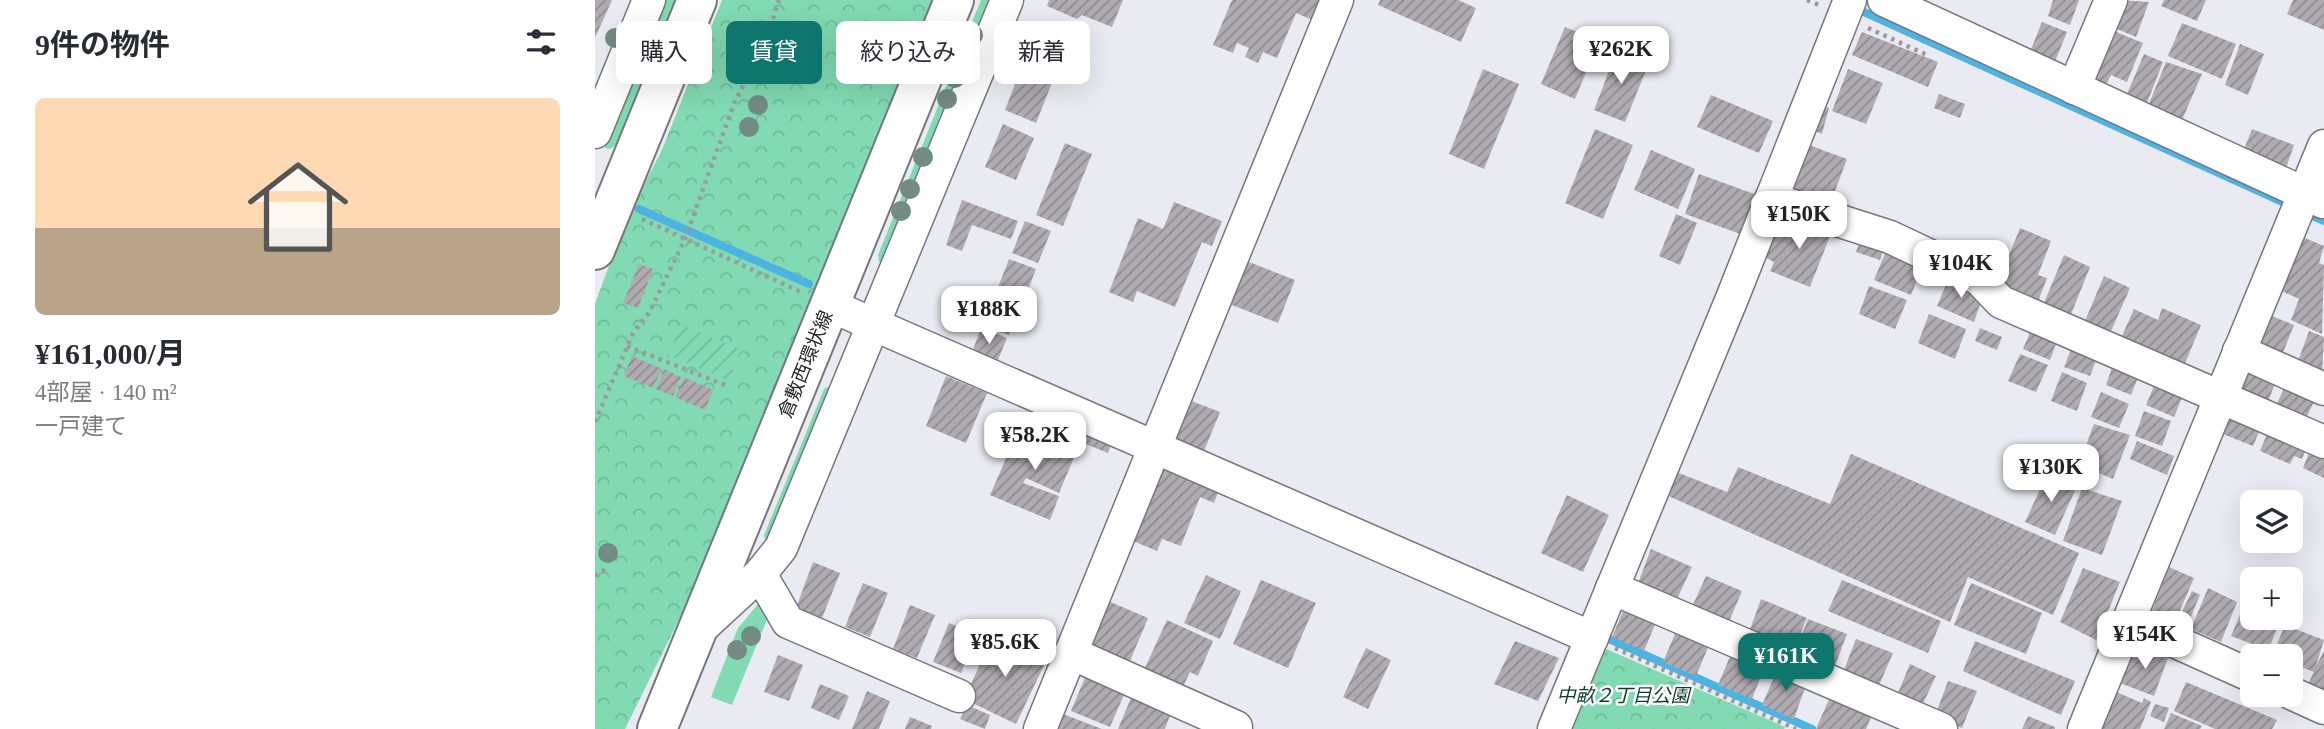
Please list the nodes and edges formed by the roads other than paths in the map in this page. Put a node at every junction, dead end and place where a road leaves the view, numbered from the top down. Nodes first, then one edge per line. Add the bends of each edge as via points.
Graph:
1 (649, 0) edge
2 (697, 0) edge
3 (954, 0) edge
4 (1007, 0) edge
5 (1337, 0) edge
6 (1884, 0) edge
7 (2111, 0) edge
8 (1847, 6) edge
9 (2074, 88) junction
10 (595, 132) edge
11 (2324, 146) edge
12 (1771, 199) junction
13 (604, 202) edge
14 (2306, 203) edge
15 (595, 250) edge
16 (829, 305) junction
17 (874, 324) junction
18 (2239, 351) junction
19 (2324, 389) edge
20 (2220, 398) junction
21 (2324, 442) edge
22 (1148, 444) junction
23 (760, 574) junction
24 (1612, 588) junction
25 (2129, 621) junction
26 (694, 635) junction
27 (1592, 638) junction
28 (1071, 653) junction
29 (2240, 671) edge
30 (959, 696) dead end
31 (2303, 698) edge
32 (2324, 708) edge
33 (1236, 727) dead end
34 (657, 729) edge
35 (1040, 729) edge
36 (1554, 729) edge
37 (1941, 729) edge
38 (2084, 729) edge

1 - 10 street
2 - 13 main road
3 - 16 main road, 倉敷西環状線
4 - 17 street
5 - 22 street
6 - 9 street
7 - 9 street
8 - 12 street
9 - 14 street
11 - 14 street
12 - 20 street via 1890,237 1979,279 2001,302
12 - 24 street
13 - 15 main road
14 - 18 street
16 - 17 street
16 - 26 main road, 倉敷西環状線
17 - 22 street
17 - 23 street via 781,548
18 - 19 street
18 - 20 street
20 - 21 street
20 - 25 street
22 - 27 street
22 - 28 street
23 - 26 street
23 - 30 street via 788,622
24 - 27 street
24 - 37 street
25 - 29 street
25 - 38 street
26 - 34 main road, 倉敷西環状線
27 - 36 street
28 - 33 street
28 - 35 street
31 - 32 street

